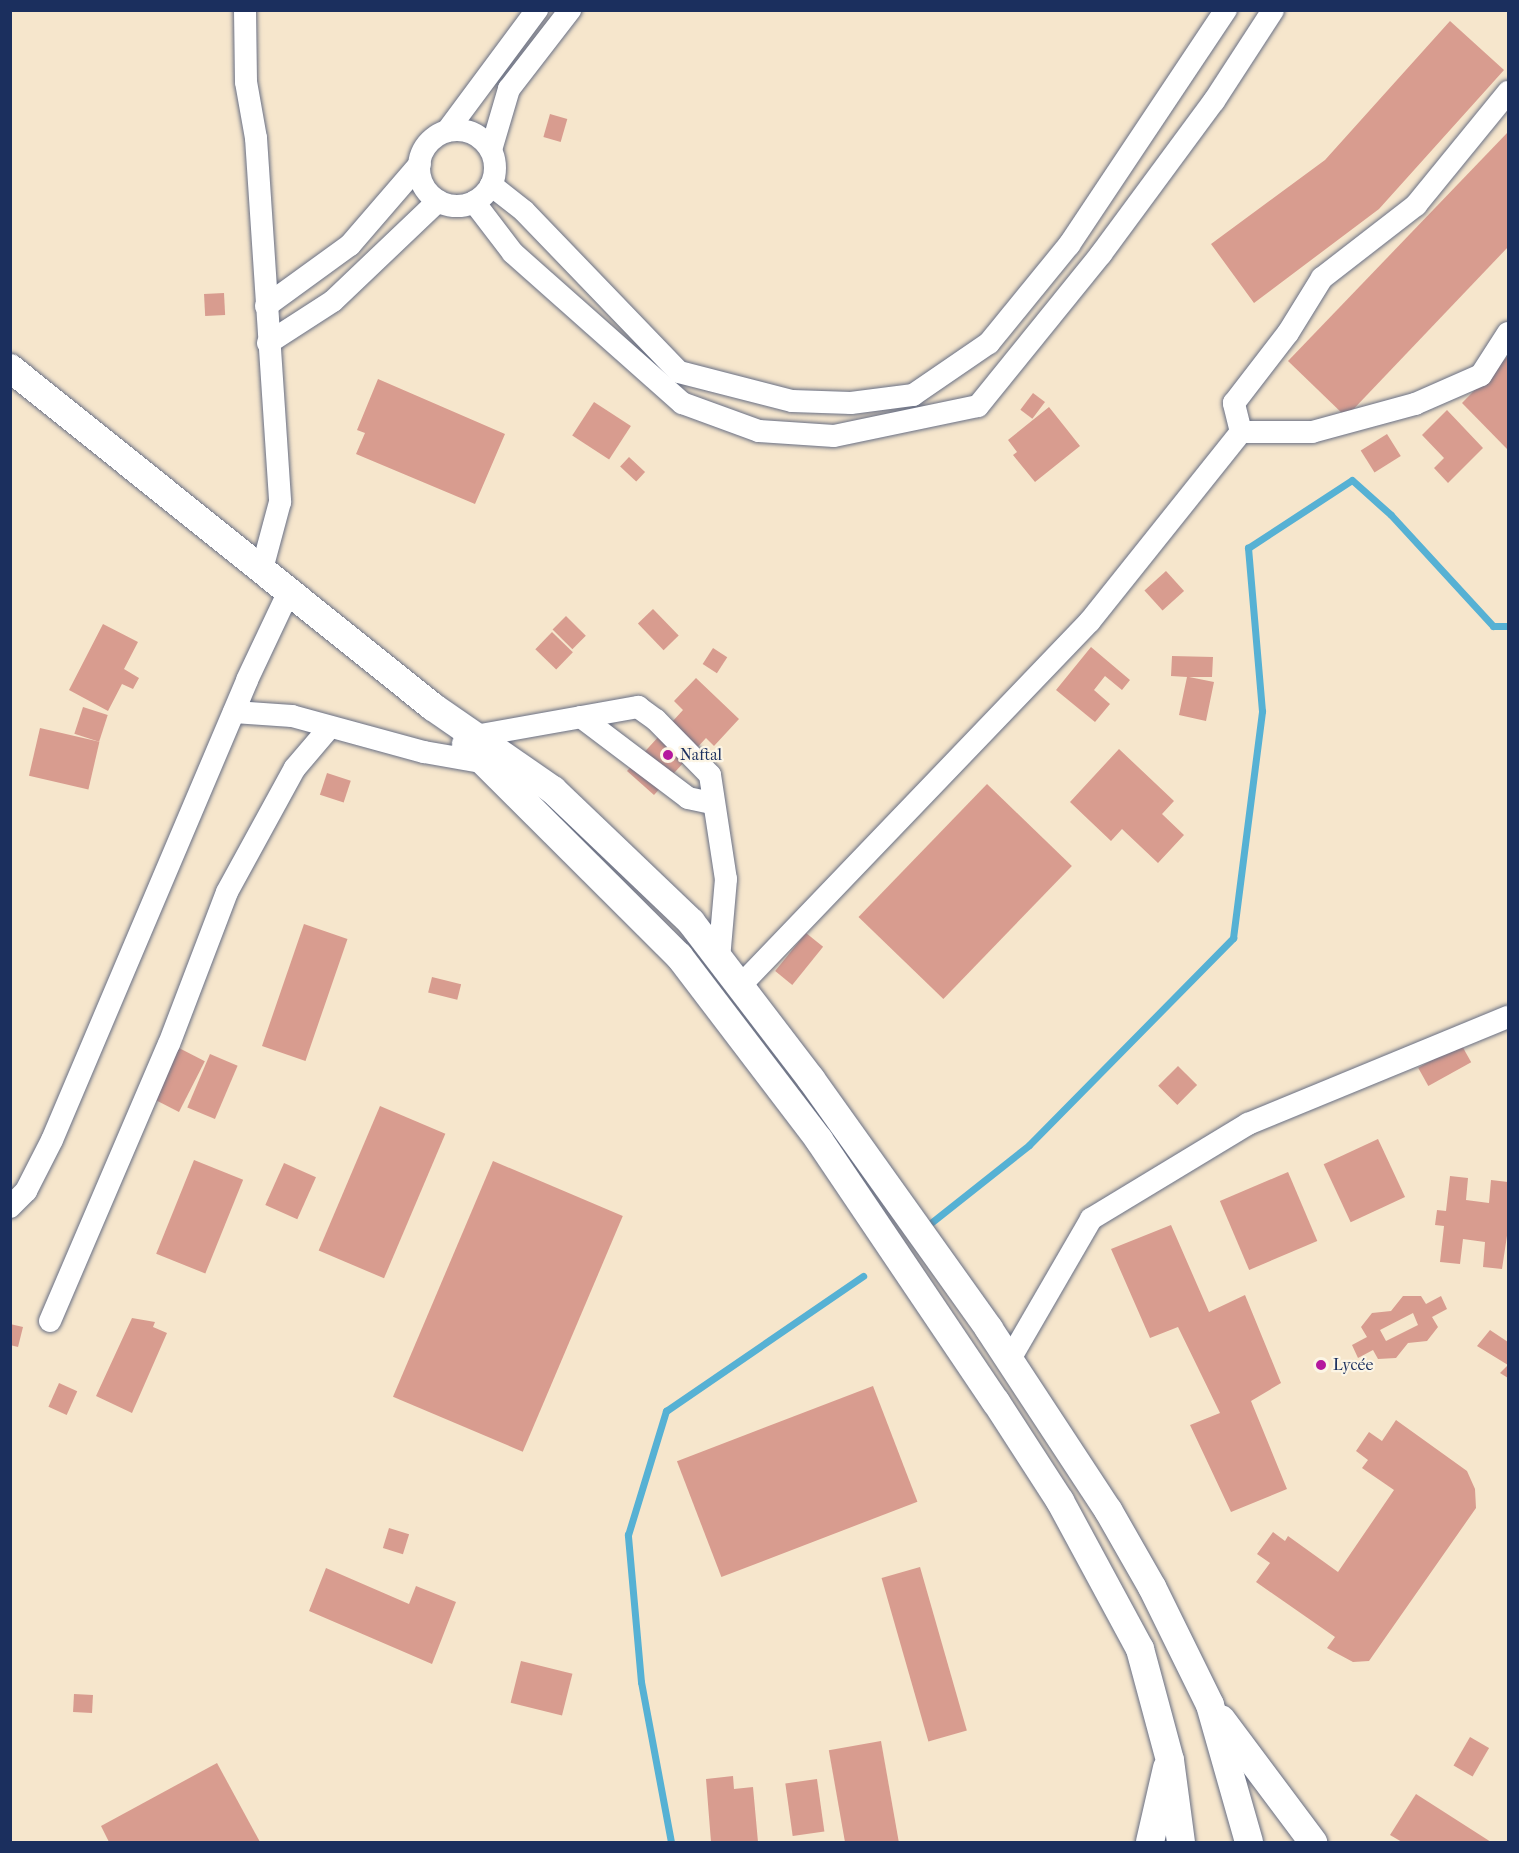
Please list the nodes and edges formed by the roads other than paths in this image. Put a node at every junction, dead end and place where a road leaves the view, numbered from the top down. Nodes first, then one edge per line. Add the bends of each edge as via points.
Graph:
1 (245, 10) edge
2 (537, 10) edge
3 (570, 10) edge
4 (1227, 10) edge
5 (1273, 10) edge
6 (1509, 92) edge
7 (447, 131) junction
8 (490, 150) junction
9 (420, 164) junction
10 (491, 185) junction
11 (438, 201) junction
12 (474, 202) junction
13 (266, 306) junction
14 (1509, 333) edge
15 (268, 342) junction
16 (10, 368) edge
17 (1241, 432) junction
18 (262, 568) junction
19 (289, 591) junction
20 (234, 712) junction
21 (581, 717) junction
22 (330, 727) junction
23 (478, 749) junction
24 (712, 803) junction
25 (719, 959) junction
26 (739, 987) junction
27 (1509, 1017) edge
28 (10, 1207) edge
29 (50, 1321) dead end
30 (1010, 1359) junction
31 (1210, 1705) junction
32 (1170, 1760) junction
33 (1150, 1842) edge
34 (1181, 1842) edge
35 (1250, 1842) edge
36 (1313, 1842) edge

1 - 13 street via 246,82 256,138
2 - 7 street
3 - 8 street via 509,89
4 - 10 street via 1055,263 989,343 913,395 851,403 792,402 679,372 524,211
5 - 12 street via 1214,101 1108,245 978,406 834,436 759,431 682,403 513,253
6 - 17 street via 1416,205 1322,278 1288,333 1234,403
7 - 8 street via 473,133
7 - 9 street via 426,146
8 - 10 street via 495,162
9 - 11 street via 422,184
9 - 13 street via 350,244
10 - 12 street
11 - 12 street via 462,206
11 - 15 street via 333,301
13 - 15 street
14 - 17 street via 1481,375 1415,404 1312,432
15 - 18 street via 280,502
16 - 18 main road
17 - 26 street via 1090,621
18 - 19 main road
19 - 20 street
19 - 23 main road
20 - 22 street via 292,716
20 - 28 street via 52,1140 26,1191
21 - 23 street
21 - 24 street via 688,798
21 - 24 street via 638,707 710,775
22 - 23 street via 424,752
22 - 29 street via 295,768 227,892 169,1044
23 - 25 main road via 553,790 583,816 691,922
23 - 32 main road via 679,956 819,1140 1060,1501 1140,1649
24 - 25 street via 726,879
25 - 26 main road
26 - 30 main road via 811,1079
27 - 30 street via 1248,1124 1091,1219
30 - 31 main road via 1108,1510
31 - 35 main road
31 - 36 main road
32 - 33 main road
32 - 34 main road

